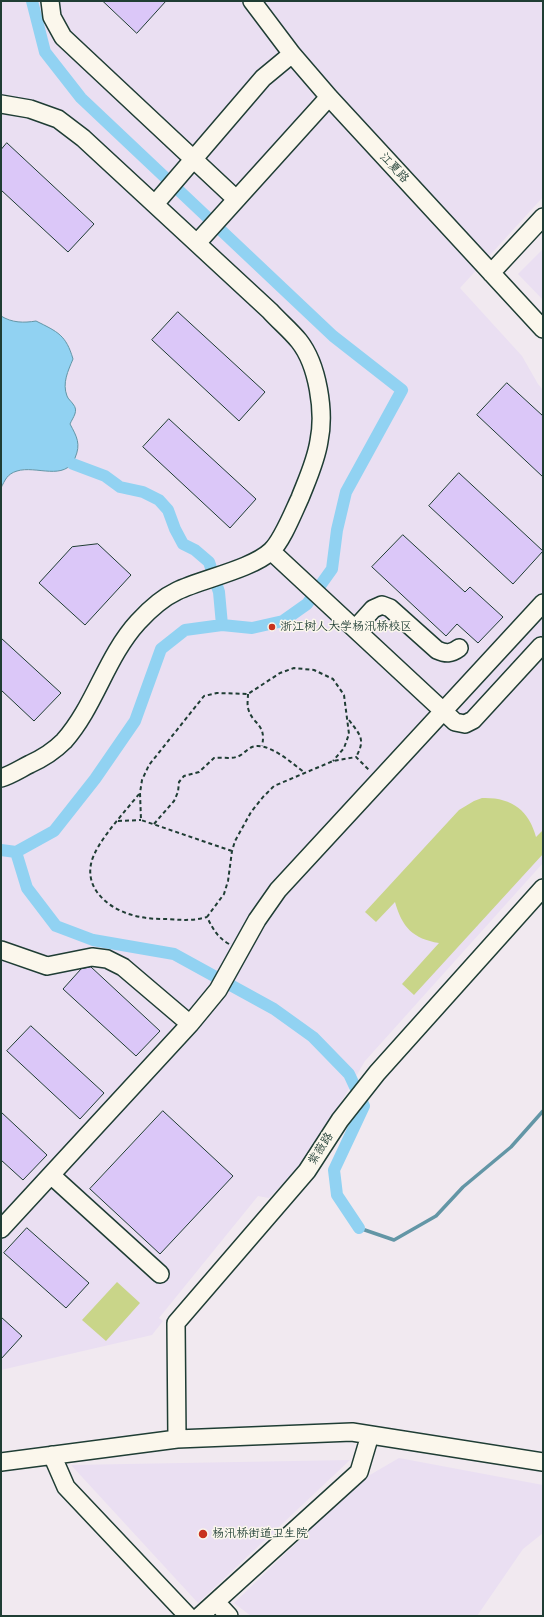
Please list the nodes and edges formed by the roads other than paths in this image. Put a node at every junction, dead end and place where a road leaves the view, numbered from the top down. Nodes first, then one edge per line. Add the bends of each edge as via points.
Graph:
1 (50, 1) edge
2 (252, 1) edge
3 (292, 54) junction
4 (329, 97) junction
5 (1, 104) edge
6 (236, 199) junction
7 (155, 204) junction
8 (543, 217) edge
9 (197, 243) junction
10 (491, 273) junction
11 (543, 329) edge
12 (271, 551) junction
13 (543, 603) edge
14 (355, 629) junction
15 (541, 646) dead end
16 (459, 648) dead end
17 (443, 711) junction
18 (1, 778) edge
19 (543, 888) edge
20 (1, 950) edge
21 (190, 1024) junction
22 (51, 1175) junction
23 (1, 1230) edge
24 (160, 1274) dead end
25 (370, 1435) junction
26 (177, 1439) junction
27 (52, 1455) junction
28 (1, 1462) edge
29 (543, 1462) edge
30 (216, 1602) junction
31 (188, 1616) edge
32 (200, 1616) edge
33 (229, 1616) edge

1 - 6 street via 52,17 63,36
2 - 3 street, 江夏路
3 - 4 street, 江夏路
3 - 7 street via 263,78
4 - 6 street
4 - 10 street, 江夏路
5 - 7 street via 30,109 58,119 83,138
6 - 9 street
7 - 9 street
8 - 10 street
9 - 12 street via 270,311 299,342 312,364 321,418 320,441 310,475 290,522
10 - 11 street, 江夏路
12 - 14 street
12 - 18 street via 259,560 176,591 156,604 122,643 82,715 63,742 37,761
13 - 17 street
14 - 16 street via 373,609 382,605 390,608 437,650 452,653
14 - 17 street
15 - 17 street via 473,720 465,724 455,722
17 - 21 street via 278,890 257,920 218,990
19 - 26 street, 紫薇路 via 377,1073 340,1120 307,1171 176,1323
20 - 21 street via 47,966 92,957 107,959 123,967
21 - 22 street
22 - 23 street
22 - 24 street
25 - 26 street via 352,1432
25 - 29 street
25 - 30 street via 359,1472
26 - 27 street
27 - 28 street
27 - 31 street via 66,1487
30 - 32 street
30 - 33 street

